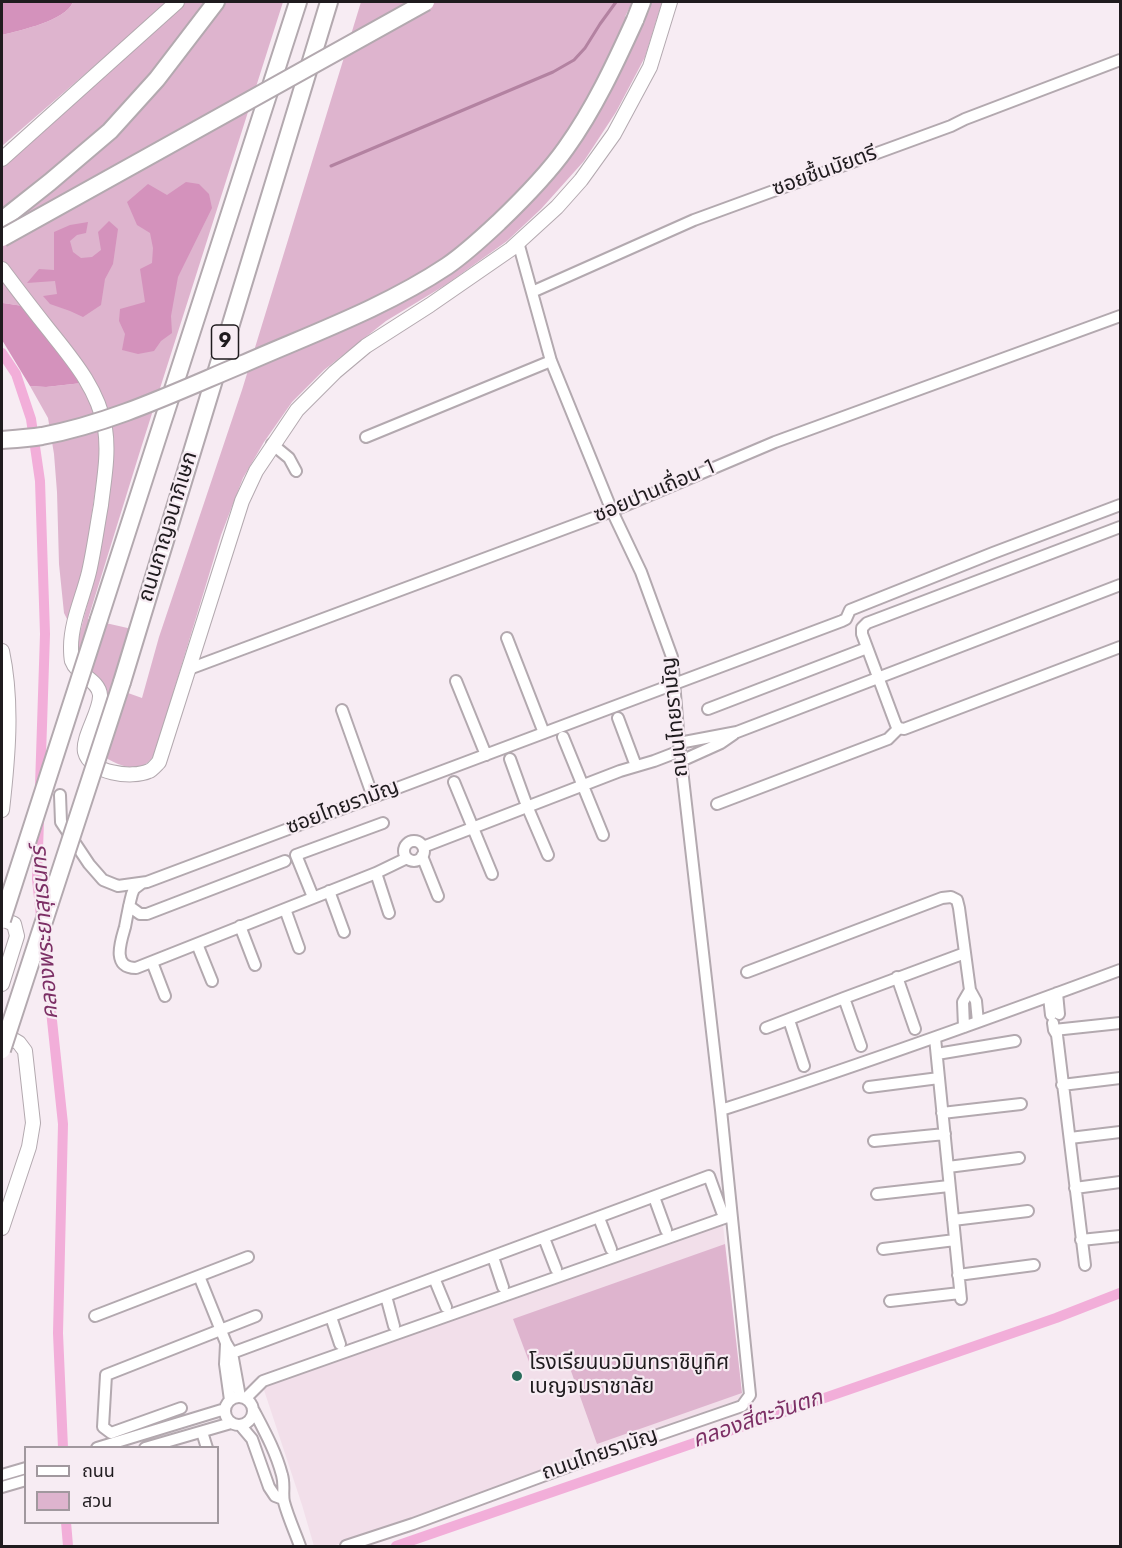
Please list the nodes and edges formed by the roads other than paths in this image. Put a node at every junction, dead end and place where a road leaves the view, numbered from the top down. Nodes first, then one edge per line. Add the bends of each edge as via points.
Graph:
1 (177, 2) edge
2 (216, 2) edge
3 (298, 2) edge
4 (328, 2) edge
5 (426, 2) edge
6 (642, 2) edge
7 (670, 2) edge
8 (1120, 60) edge
9 (2, 159) edge
10 (2, 220) edge
11 (2, 238) edge
12 (518, 242) junction
13 (2, 269) edge
14 (532, 292) junction
15 (1120, 316) edge
16 (551, 362) junction
17 (366, 437) dead end
18 (2, 440) edge
19 (273, 444) junction
20 (296, 471) dead end
21 (1120, 505) edge
22 (612, 511) junction
23 (1120, 527) edge
24 (1120, 585) edge
25 (507, 638) dead end
26 (1120, 646) edge
27 (867, 648) junction
28 (2, 651) edge
29 (189, 669) junction
30 (879, 678) junction
31 (456, 681) dead end
32 (674, 685) junction
33 (708, 709) dead end
34 (342, 710) dead end
35 (618, 718) dead end
36 (899, 728) junction
37 (737, 732) junction
38 (544, 733) junction
39 (562, 737) dead end
40 (486, 755) junction
41 (681, 755) junction
42 (510, 759) dead end
43 (636, 766) junction
44 (454, 782) dead end
45 (582, 785) junction
46 (60, 795) dead end
47 (373, 797) junction
48 (717, 804) dead end
49 (527, 806) junction
50 (2, 810) edge
51 (383, 823) dead end
52 (473, 828) junction
53 (603, 835) dead end
54 (422, 852) junction
55 (548, 855) dead end
56 (407, 858) junction
57 (285, 861) dead end
58 (376, 873) junction
59 (492, 874) dead end
60 (142, 883) junction
61 (329, 891) junction
62 (438, 896) dead end
63 (313, 897) junction
64 (129, 906) junction
65 (285, 909) junction
66 (388, 913) dead end
67 (2, 919) edge
68 (240, 926) junction
69 (344, 932) dead end
70 (197, 944) junction
71 (299, 948) dead end
72 (965, 953) junction
73 (152, 962) junction
74 (255, 965) dead end
75 (1120, 970) edge
76 (747, 972) dead end
77 (897, 977) junction
78 (212, 981) dead end
79 (2, 984) edge
80 (970, 990) junction
81 (1053, 995) junction
82 (165, 996) dead end
83 (844, 998) junction
84 (789, 1020) junction
85 (978, 1022) junction
86 (1120, 1023) edge
87 (1056, 1024) junction
88 (964, 1027) junction
89 (766, 1028) dead end
90 (915, 1029) dead end
91 (2, 1033) edge
92 (935, 1038) junction
93 (1015, 1041) dead end
94 (861, 1046) dead end
95 (2, 1050) edge
96 (937, 1054) junction
97 (804, 1066) dead end
98 (939, 1078) junction
99 (1120, 1078) edge
100 (1062, 1085) junction
101 (869, 1087) dead end
102 (1021, 1104) dead end
103 (721, 1110) junction
104 (942, 1113) junction
105 (1120, 1132) edge
106 (945, 1134) junction
107 (1070, 1138) junction
108 (874, 1141) dead end
109 (1019, 1158) dead end
110 (948, 1167) junction
111 (1120, 1182) edge
112 (950, 1186) junction
113 (1075, 1188) junction
114 (877, 1194) dead end
115 (654, 1197) junction
116 (1028, 1211) dead end
117 (726, 1214) junction
118 (600, 1218) junction
119 (953, 1220) junction
120 (2, 1228) edge
121 (666, 1230) dead end
122 (1120, 1236) edge
123 (544, 1238) junction
124 (955, 1239) junction
125 (1081, 1240) junction
126 (611, 1249) dead end
127 (884, 1249) dead end
128 (248, 1257) dead end
129 (493, 1257) junction
130 (1034, 1265) dead end
131 (1085, 1265) dead end
132 (556, 1269) dead end
133 (958, 1275) junction
134 (199, 1276) junction
135 (435, 1278) junction
136 (502, 1287) dead end
137 (386, 1296) junction
138 (890, 1301) dead end
139 (446, 1307) dead end
140 (95, 1316) dead end
141 (256, 1316) dead end
142 (331, 1317) junction
143 (394, 1326) dead end
144 (221, 1330) junction
145 (340, 1344) dead end
146 (229, 1348) junction
147 (235, 1401) junction
148 (181, 1408) dead end
149 (254, 1411) junction
150 (236, 1424) junction
151 (202, 1432) junction
152 (127, 1443) edge
153 (103, 1446) edge
154 (152, 1446) edge
155 (206, 1446) edge
156 (22, 1469) edge
157 (2, 1475) edge
158 (23, 1481) edge
159 (2, 1487) edge
160 (283, 1499) junction
161 (300, 1546) edge
162 (346, 1546) edge

1 - 9 main road
2 - 10 highway via 157,79 110,131
3 - 67 highway, ถนนกาญจนาภิเษก / 9, bridge
4 - 95 highway, ถนนกาญจนาภิเษก / 9, bridge via 122,682
5 - 11 highway, bridge
6 - 18 highway, bridge via 610,75 562,154 525,197 449,265 342,321 163,398 94,423 42,436
7 - 12 main road via 650,67 614,134 581,180
8 - 14 street, ซอยชื้นมัยตรี via 694,220
12 - 14 street, ถนนไทยรามัญ
12 - 19 main road via 366,346 297,410
13 - 29 main road via 80,368 104,426 107,446 100,507 89,573 71,639 71,660 100,694 84,747 89,759 102,770 134,775 150,771 159,762
14 - 16 street, ถนนไทยรามัญ
15 - 22 street, ซอยปานเถื่อน 1 via 775,442
16 - 17 street
16 - 22 street, ถนนไทยรามัญ
19 - 20 street via 289,458
19 - 29 main road via 242,501
21 - 32 street, ซอยไทยรามัญ via 850,610 842,621
22 - 29 street, ซอยปานเถื่อน 1
22 - 32 street, ถนนไทยรามัญ via 641,572 672,657
23 - 27 street via 867,623 862,628
24 - 30 street
25 - 38 street
26 - 36 street
27 - 30 street
27 - 33 street
28 - 50 main road via 7,698 7,766
30 - 36 street
30 - 37 street
31 - 40 street
32 - 38 street, ซอยไทยรามัญ
32 - 41 street, ถนนไทยรามัญ
34 - 47 street
35 - 43 street
36 - 48 street via 888,739
37 - 41 street
37 - 41 street via 721,743
38 - 40 street, ซอยไทยรามัญ
39 - 45 street
40 - 47 street, ซอยไทยรามัญ
41 - 43 street
41 - 103 street, ถนนไทยรามัญ
42 - 49 street
43 - 45 street
44 - 52 street
45 - 49 street
45 - 53 street
46 - 60 street, ซอยไทยรามัญ via 62,822 103,880 118,886
47 - 60 street, ซอยไทยรามัญ
49 - 52 street
49 - 55 street
51 - 63 street via 296,855
52 - 54 street
52 - 59 street
54 - 56 street via 416,860
54 - 56 street via 419,842 413,841 404,849
54 - 62 street
56 - 58 street
57 - 64 street via 147,914
58 - 61 street
58 - 66 street
60 - 64 street via 134,889
61 - 63 street
61 - 69 street
63 - 65 street
64 - 73 street via 119,952 122,963 136,968
65 - 68 street
65 - 71 street
67 - 79 main road via 14,924 16,936
68 - 70 street
68 - 74 street
70 - 73 street
70 - 78 street
72 - 76 street via 957,900 951,897
72 - 77 street
72 - 80 street
73 - 82 street
75 - 81 street
77 - 83 street
77 - 90 street
80 - 85 street via 976,1001
80 - 88 street via 963,1002
81 - 85 street
81 - 87 street
83 - 84 street
83 - 94 street
84 - 89 street
84 - 97 street
85 - 88 street
86 - 87 street
87 - 100 street
88 - 92 street
91 - 120 main road via 19,1042 25,1051 33,1123
92 - 96 street
92 - 103 street
93 - 96 street
96 - 98 street
98 - 101 street
98 - 104 street
99 - 100 street
100 - 107 street
102 - 104 street
103 - 117 street, ถนนไทยรามัญ
104 - 106 street
105 - 107 street
106 - 108 street
106 - 110 street
107 - 113 street
109 - 110 street
110 - 112 street
111 - 113 street
112 - 114 street
112 - 119 street
113 - 125 street
115 - 117 street via 709,1176
115 - 118 street
115 - 121 street
116 - 119 street
117 - 147 street via 263,1381
117 - 162 street, ถนนไทยรามัญ via 750,1395 742,1406
118 - 123 street
118 - 126 street
119 - 124 street
122 - 125 street
123 - 129 street
123 - 132 street
124 - 127 street
124 - 133 street
125 - 131 street
128 - 134 street
129 - 135 street
129 - 136 street
130 - 133 street
133 - 138 street via 960,1296
134 - 140 street
134 - 144 street
135 - 137 street
135 - 139 street
137 - 142 street
137 - 143 street
141 - 144 street
142 - 145 street
142 - 146 street
144 - 146 street
144 - 148 street via 106,1375 103,1427 111,1433
146 - 147 street via 225,1364
147 - 149 street via 252,1403
147 - 150 street via 226,1417
147 - 152 street
149 - 150 street via 245,1425
149 - 160 street via 279,1462 284,1478
150 - 151 street
150 - 160 street via 252,1439 269,1487
151 - 154 street
151 - 155 street
152 - 153 street
156 - 157 street
158 - 159 street
160 - 161 street

